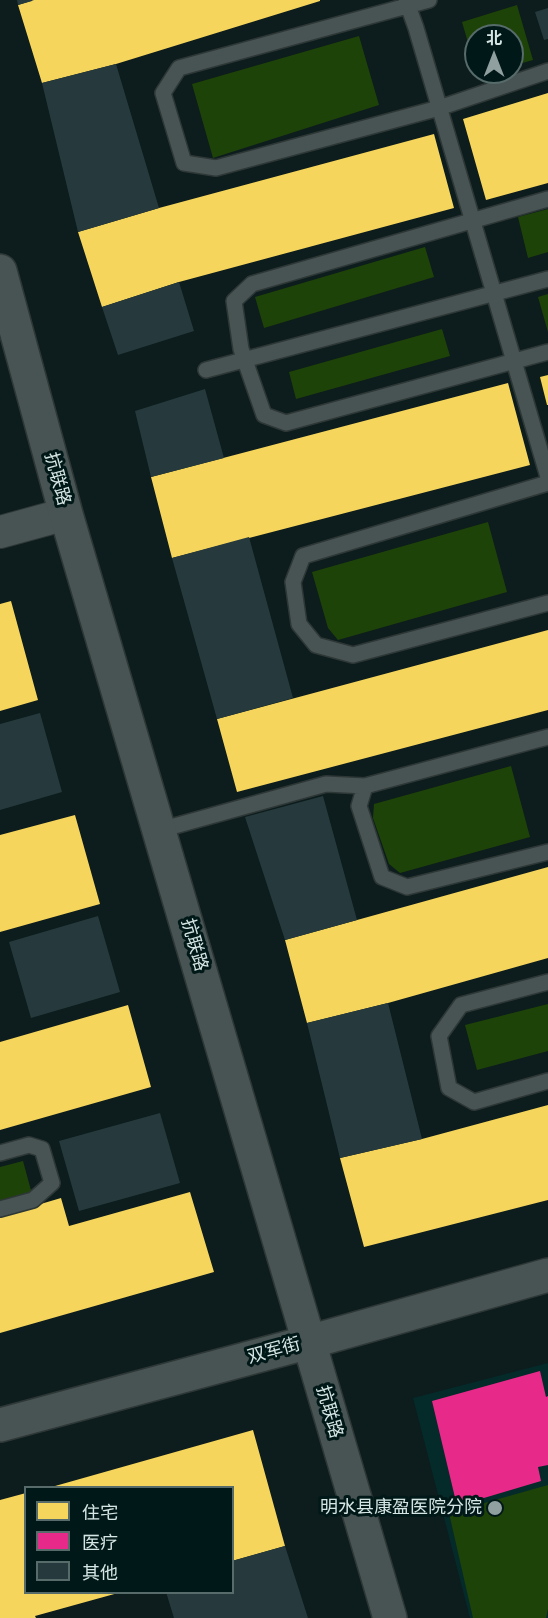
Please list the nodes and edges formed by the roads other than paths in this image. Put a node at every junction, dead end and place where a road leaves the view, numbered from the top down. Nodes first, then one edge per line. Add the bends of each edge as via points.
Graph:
1 (429, 0) edge
2 (407, 3) edge
3 (548, 71) edge
4 (439, 108) junction
5 (548, 199) edge
6 (472, 221) junction
7 (0, 271) edge
8 (548, 279) edge
9 (494, 294) junction
10 (8, 333) edge
11 (548, 352) edge
12 (245, 360) junction
13 (514, 361) junction
14 (206, 370) dead end
15 (548, 477) edge
16 (548, 483) edge
17 (66, 514) junction
18 (0, 532) edge
19 (548, 603) edge
20 (548, 737) edge
21 (365, 786) junction
22 (160, 830) junction
23 (548, 852) edge
24 (548, 982) edge
25 (548, 1081) edge
26 (0, 1153) edge
27 (0, 1209) edge
28 (548, 1275) edge
29 (309, 1342) junction
30 (0, 1425) edge
31 (390, 1618) edge

1 - 2 lane
2 - 4 lane
2 - 4 lane via 179,68 163,93 184,163 216,168
3 - 4 lane
4 - 6 lane
5 - 6 lane
6 - 9 lane
6 - 12 lane via 252,284 234,301
7 - 10 street, 抗联路
8 - 9 lane
9 - 12 lane
9 - 13 lane
10 - 17 street, 抗联路
11 - 13 lane
12 - 13 lane via 264,415 286,423
12 - 14 lane
13 - 15 lane
16 - 19 lane via 303,556 293,582 299,624 316,645 353,655
17 - 18 street
17 - 22 street, 抗联路
20 - 21 lane
21 - 22 lane via 326,784
21 - 23 lane via 359,806 382,877 407,887
22 - 29 street, 抗联路
24 - 25 lane via 462,1005 439,1036 449,1088 474,1102
26 - 27 lane via 29,1145 42,1149 52,1184 33,1200
28 - 29 street, 双军街
29 - 30 street, 双军街
29 - 31 street, 抗联路

